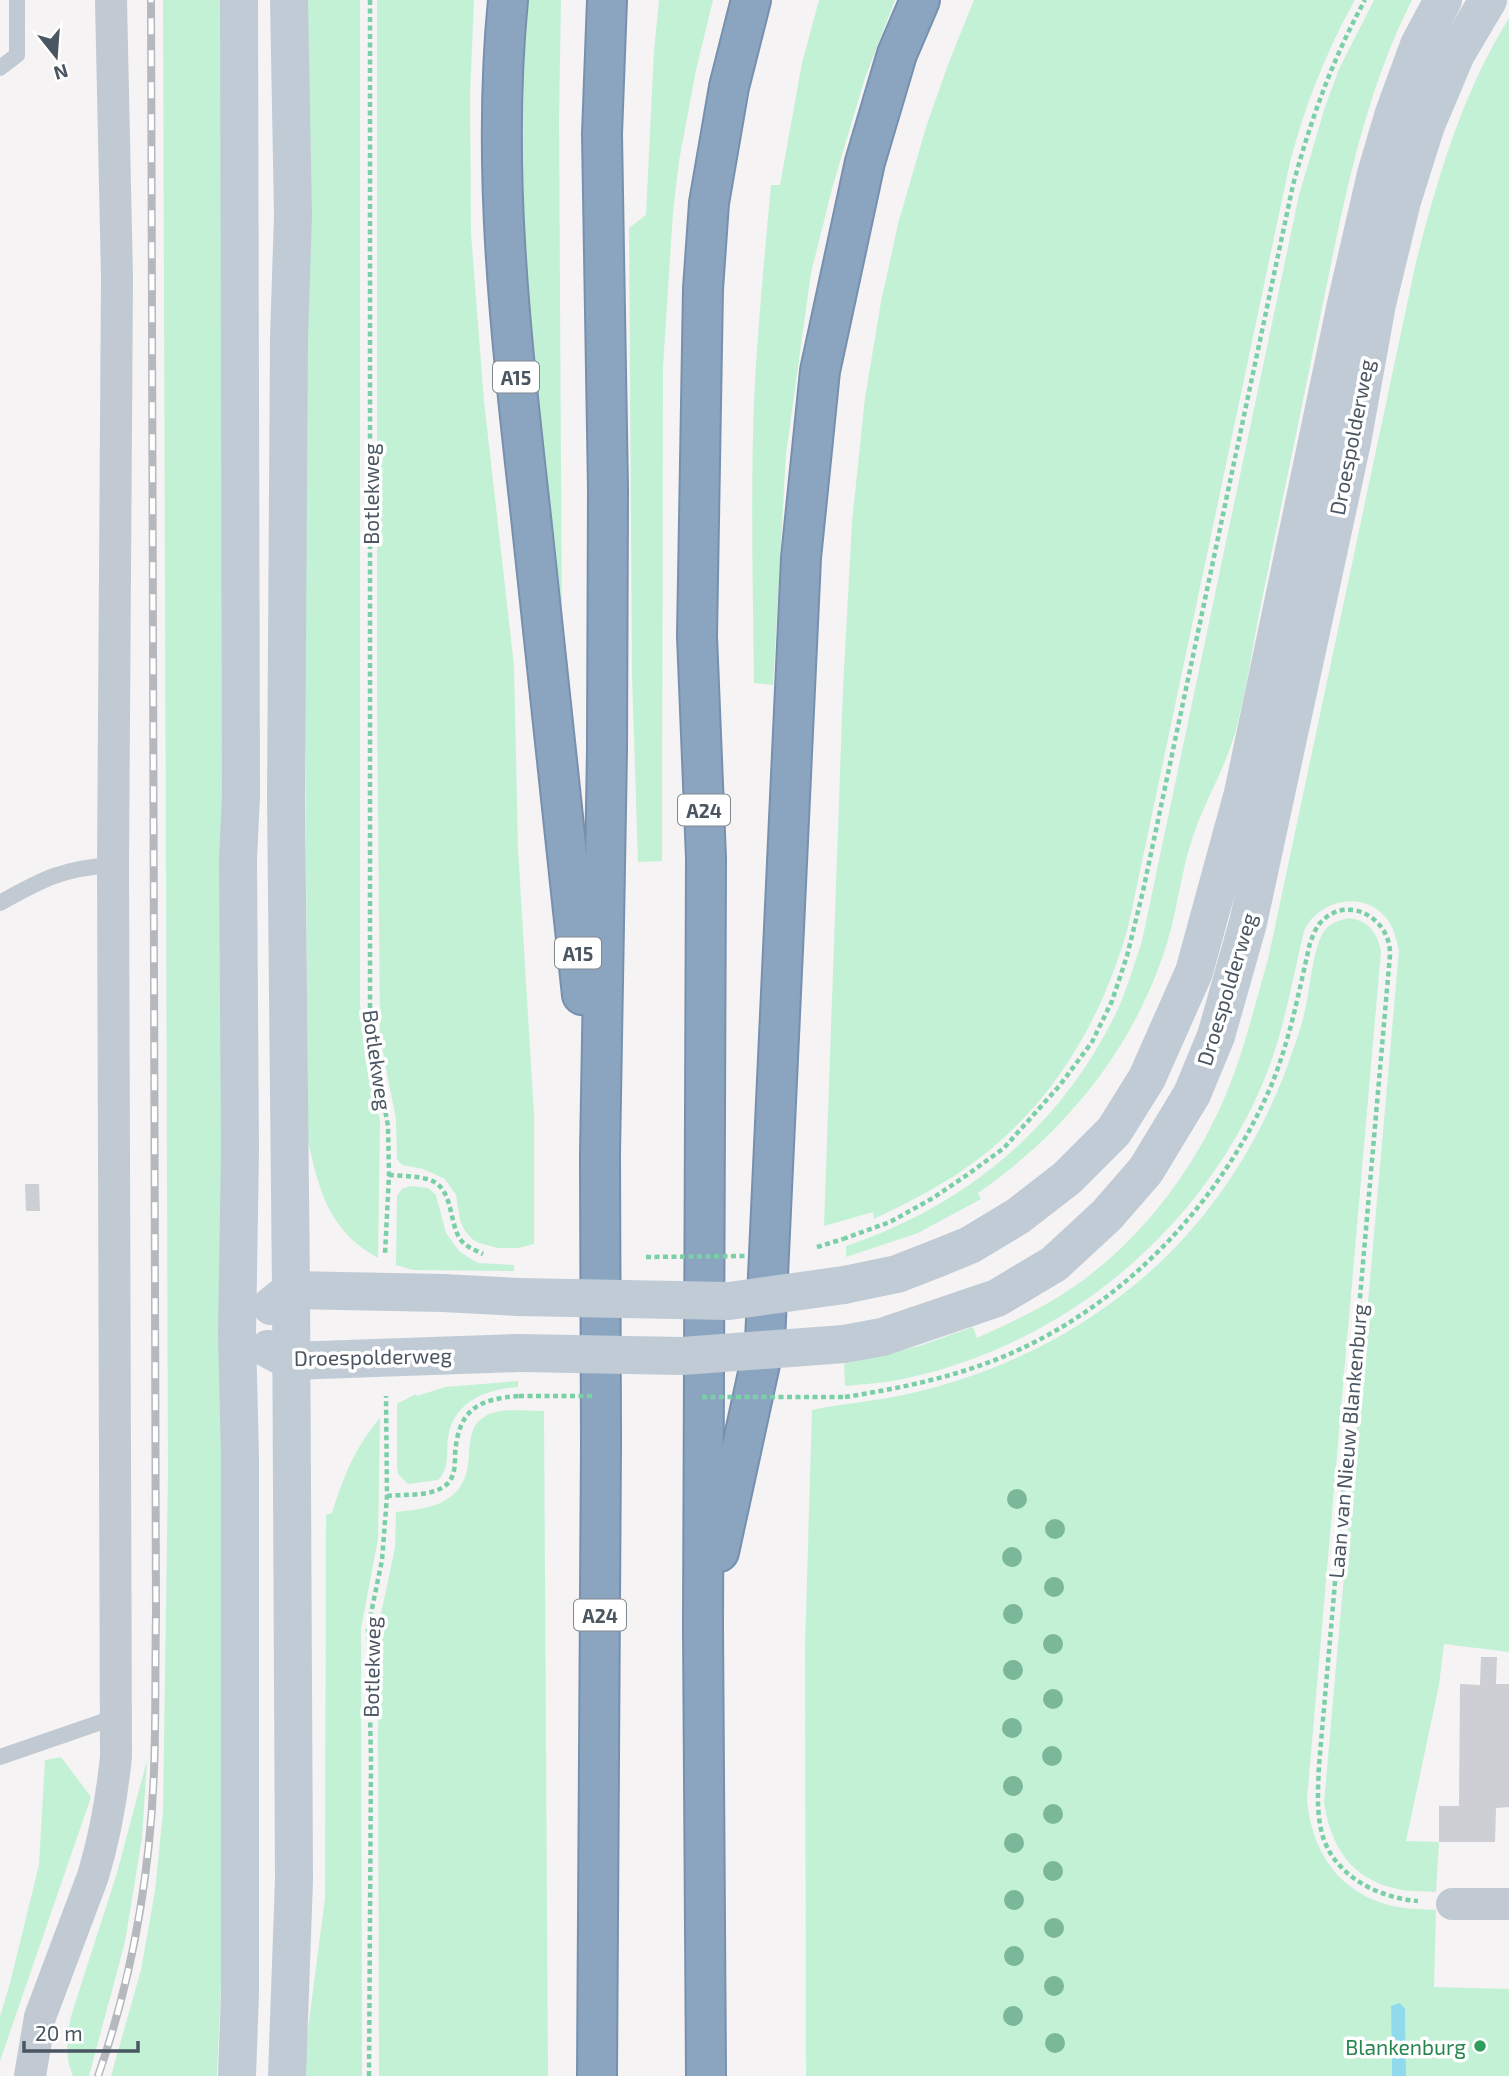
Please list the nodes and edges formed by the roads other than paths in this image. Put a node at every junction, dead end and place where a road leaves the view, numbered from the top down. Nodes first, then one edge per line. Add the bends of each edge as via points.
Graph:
1 (17, 0) edge
2 (110, 0) edge
3 (239, 0) edge
4 (289, 0) edge
5 (508, 0) edge
6 (607, 0) edge
7 (751, 0) edge
8 (920, 0) edge
9 (1443, 0) edge
10 (1488, 0) edge
11 (0, 68) edge
12 (113, 865) junction
13 (0, 903) edge
14 (600, 1154) junction
15 (291, 1290) junction
16 (237, 1334) junction
17 (291, 1361) junction
18 (703, 1626) junction
19 (117, 1717) junction
20 (0, 1757) edge
21 (1452, 1904) road end
22 (1509, 1904) edge
23 (30, 2076) edge
24 (237, 2076) edge
25 (287, 2076) edge
26 (597, 2076) edge
27 (706, 2076) edge

1 - 11 lane via 17,55
2 - 12 street via 117,278
3 - 16 main road
4 - 15 main road via 293,215 286,811
5 - 14 highway, A15 via 502,194 513,355
6 - 14 highway, A24 via 602,134 607,750
7 - 18 highway, A24 via 729,87 709,203 703,289 696,636 706,858
8 - 18 highway, A24 via 897,54 865,162 820,371 801,558 765,1341
9 - 15 main road, Droespolderweg, bridge via 1419,45 1376,174 1244,793 1194,972 1147,1078 1114,1131 1067,1178 970,1245 897,1274 844,1285 729,1301
10 - 17 main road, Droespolderweg, bridge via 1456,54 1426,125 1402,201 1248,923 1216,1036 1192,1094 1146,1170 1107,1215 1055,1264 997,1298 882,1338 682,1356 519,1353
12 - 13 lane via 51,876
12 - 19 street
14 - 26 highway, A24
15 - 16 main road
15 - 17 main road
16 - 17 main road, Droespolderweg
16 - 24 main road
17 - 25 main road via 294,1880
18 - 27 highway, A24
19 - 20 lane
19 - 23 street via 113,1792 100,1851 40,2017
21 - 22 street

